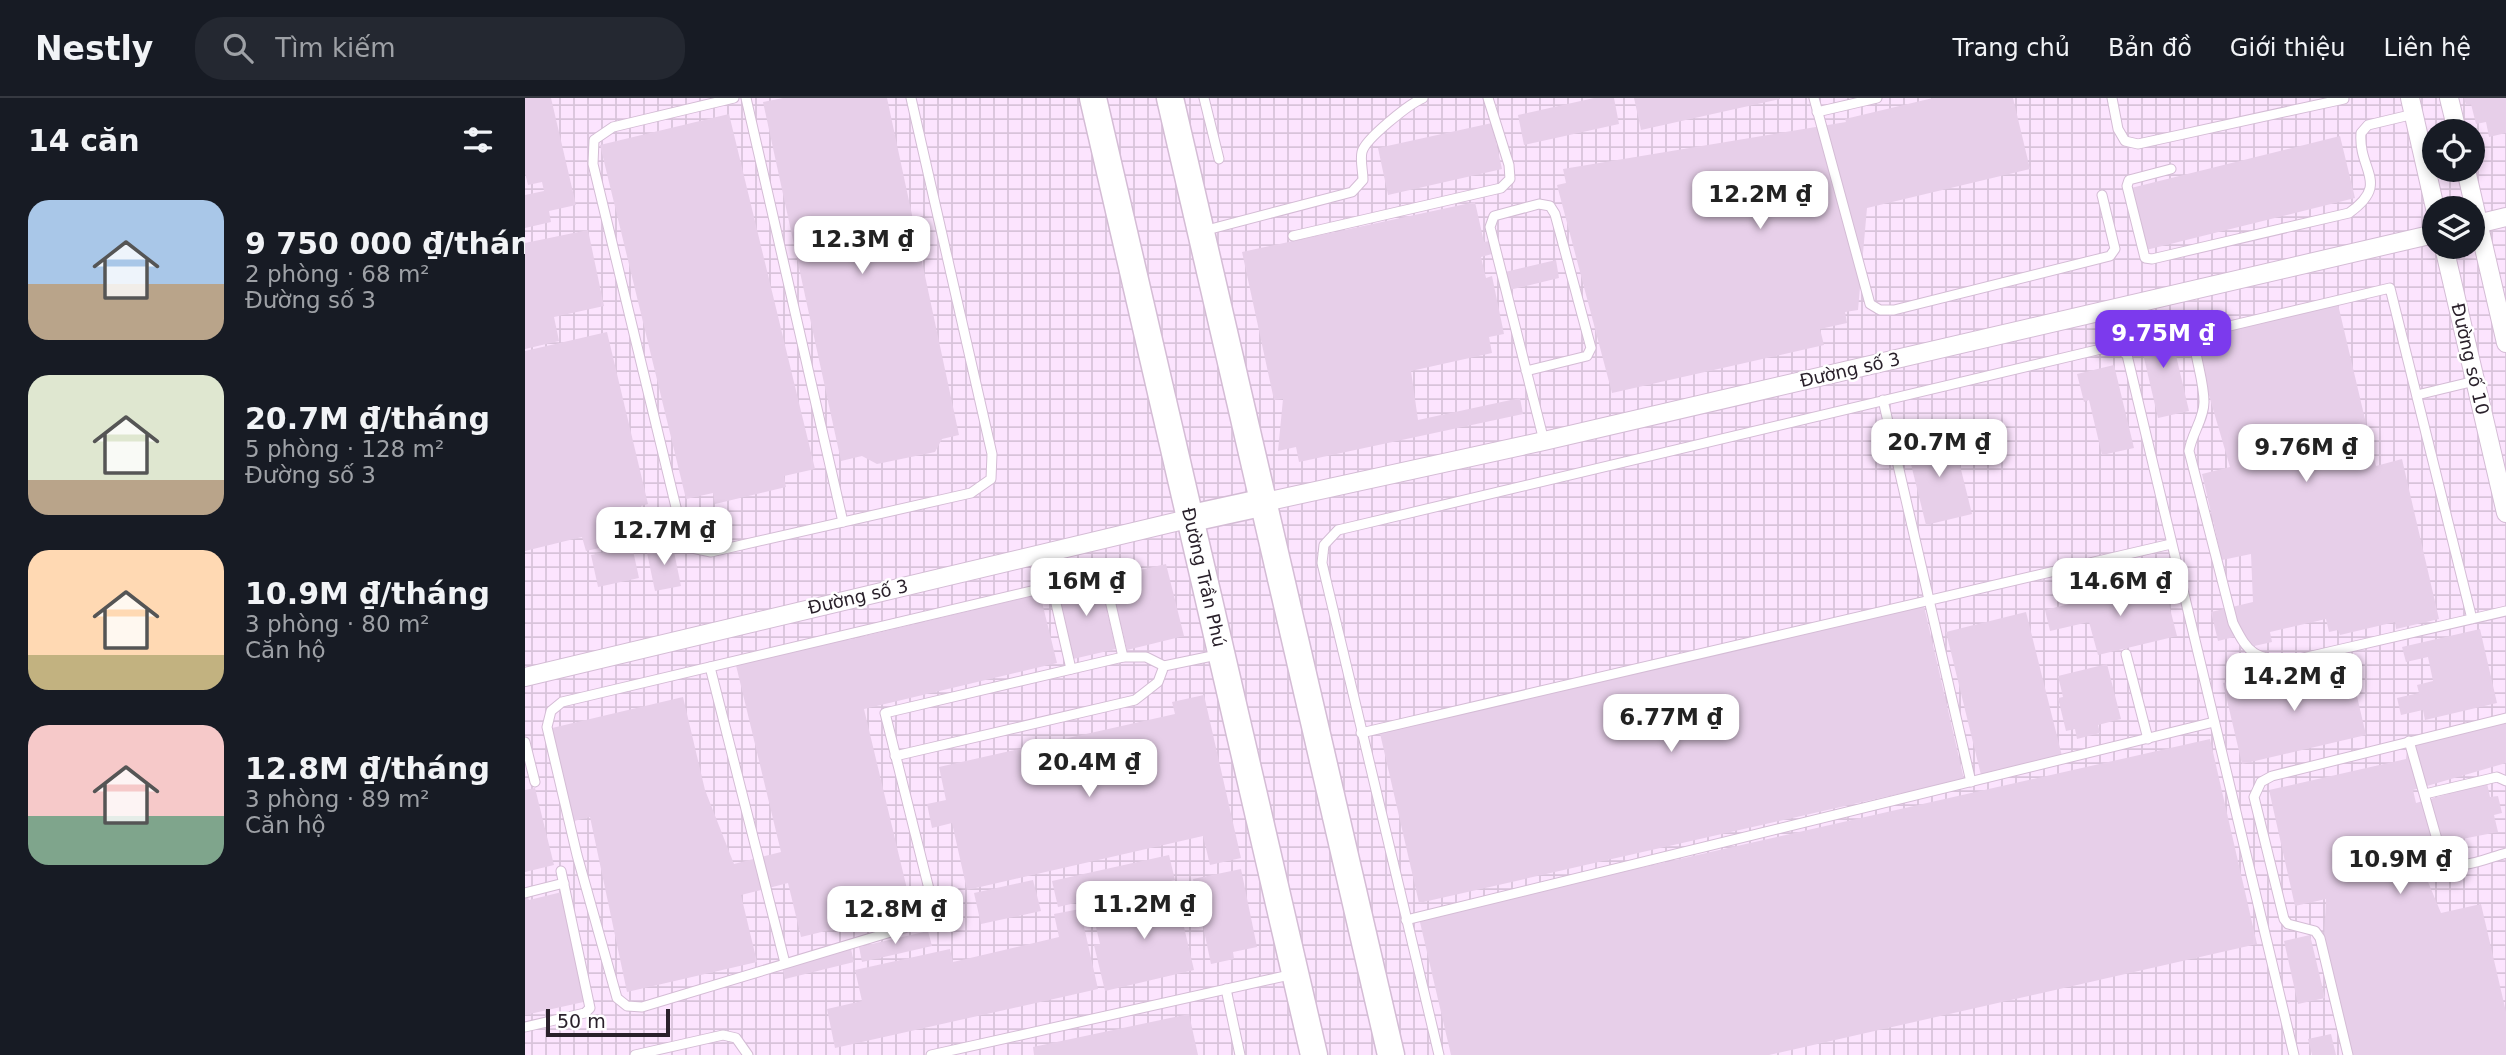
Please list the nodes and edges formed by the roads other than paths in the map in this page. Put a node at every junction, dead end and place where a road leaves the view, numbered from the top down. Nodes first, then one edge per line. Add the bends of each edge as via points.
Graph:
1 (734, 98) edge
2 (746, 98) edge
3 (911, 98) edge
4 (1093, 98) edge
5 (1170, 98) edge
6 (1205, 98) edge
7 (1423, 98) edge
8 (1489, 98) edge
9 (1814, 98) edge
10 (1877, 98) edge
11 (2112, 98) edge
12 (2449, 98) edge
13 (2344, 99) edge
14 (2412, 106) edge
15 (1817, 112) junction
16 (2454, 119) edge
17 (1219, 159) dead end
18 (2171, 169) dead end
19 (2102, 195) dead end
20 (2432, 196) edge
21 (2506, 217) edge
22 (2485, 222) edge
23 (1201, 232) junction
24 (1293, 236) dead end
25 (2422, 237) edge
26 (2447, 259) edge
27 (2485, 259) edge
28 (2506, 343) edge
29 (1526, 371) junction
30 (2475, 381) junction
31 (2417, 395) junction
32 (1884, 401) junction
33 (1543, 442) junction
34 (1265, 502) junction
35 (2506, 513) edge
36 (1192, 518) junction
37 (843, 522) junction
38 (2171, 544) junction
39 (1120, 570) dead end
40 (1104, 574) junction
41 (1052, 586) junction
42 (1930, 600) junction
43 (2506, 611) edge
44 (2472, 619) junction
45 (1223, 653) junction
46 (2126, 654) dead end
47 (1123, 657) junction
48 (1164, 666) junction
49 (710, 667) junction
50 (1071, 669) junction
51 (526, 674) edge
52 (2506, 718) edge
53 (2214, 722) junction
54 (1361, 733) junction
55 (2148, 739) junction
56 (2409, 741) junction
57 (525, 742) edge
58 (895, 757) junction
59 (2506, 781) edge
60 (535, 782) dead end
61 (1971, 782) junction
62 (2425, 794) junction
63 (2506, 853) edge
64 (561, 871) dead end
65 (564, 883) junction
66 (525, 893) edge
67 (1406, 920) junction
68 (785, 964) junction
69 (1296, 974) junction
70 (1226, 989) junction
71 (525, 1027) edge
72 (635, 1055) edge
73 (748, 1055) edge
74 (931, 1055) edge
75 (1240, 1055) edge
76 (1314, 1055) edge
77 (1391, 1055) edge
78 (1439, 1055) edge
79 (2294, 1055) edge
80 (2348, 1055) edge

1 - 37 lane via 613,127 594,140 593,164 682,532 692,548 711,552
2 - 37 lane
3 - 37 lane via 992,454 991,479 971,493
4 - 36 main road, Đường Trần Phú
5 - 23 main road
6 - 17 lane
7 - 23 lane via 1405,106 1368,141 1362,151 1363,180 1352,192
8 - 24 lane via 1509,165 1510,178 1501,188
9 - 15 lane
10 - 15 lane
11 - 13 lane via 2118,129 2125,141 2138,144
12 - 16 street
14 - 18 lane via 2368,125 2361,133 2371,183 2367,200 2349,213 2145,258 2127,186 2129,180
14 - 20 street
15 - 19 lane via 1870,304 1880,310 2110,256 2115,248
21 - 22 street
23 - 34 main road
25 - 33 street, Đường số 3
26 - 30 street, Đường số 10
27 - 28 street
29 - 29 lane via 1490,221 1539,204 1550,206 1555,214 1591,348 1587,356
29 - 33 lane
30 - 31 lane
30 - 35 street, Đường số 10
31 - 44 lane
31 - 44 lane via 2393,292 2385,288 2200,333 2195,340 2204,402 2189,451 2233,623 2260,659 2290,661
32 - 38 lane via 2118,348 2127,355
32 - 42 lane
32 - 54 lane via 1338,530 1324,545 1322,563
33 - 34 street, Đường số 3
34 - 36 main road
34 - 77 main road
36 - 45 main road, Đường Trần Phú
36 - 51 street, Đường số 3
38 - 42 lane
38 - 53 lane
39 - 40 lane
40 - 41 lane
40 - 47 lane
41 - 49 lane
41 - 50 lane
42 - 54 lane
42 - 61 lane
43 - 44 lane
45 - 48 lane
45 - 69 main road, Đường Trần Phú
46 - 55 lane
47 - 48 lane via 1146,657
47 - 50 lane
48 - 58 lane via 1158,682 1135,700
49 - 68 lane
49 - 68 lane via 562,702 551,711 547,727 577,855 617,998 627,1006 642,1007
50 - 58 lane via 885,713
52 - 56 lane
53 - 55 lane
53 - 79 lane
54 - 67 lane
55 - 61 lane
56 - 62 lane
56 - 80 lane via 2272,776 2253,797 2284,919 2315,930 2320,938
57 - 60 lane
58 - 68 lane via 932,901 931,913 924,922
59 - 62 lane via 2497,778
61 - 67 lane
62 - 63 lane via 2442,857 2448,863 2459,866
64 - 65 lane
65 - 66 lane
65 - 71 lane via 590,1008
67 - 78 lane
69 - 70 lane
69 - 76 main road, Đường Trần Phú
70 - 74 lane
70 - 75 lane
72 - 73 lane via 723,1035 736,1038

